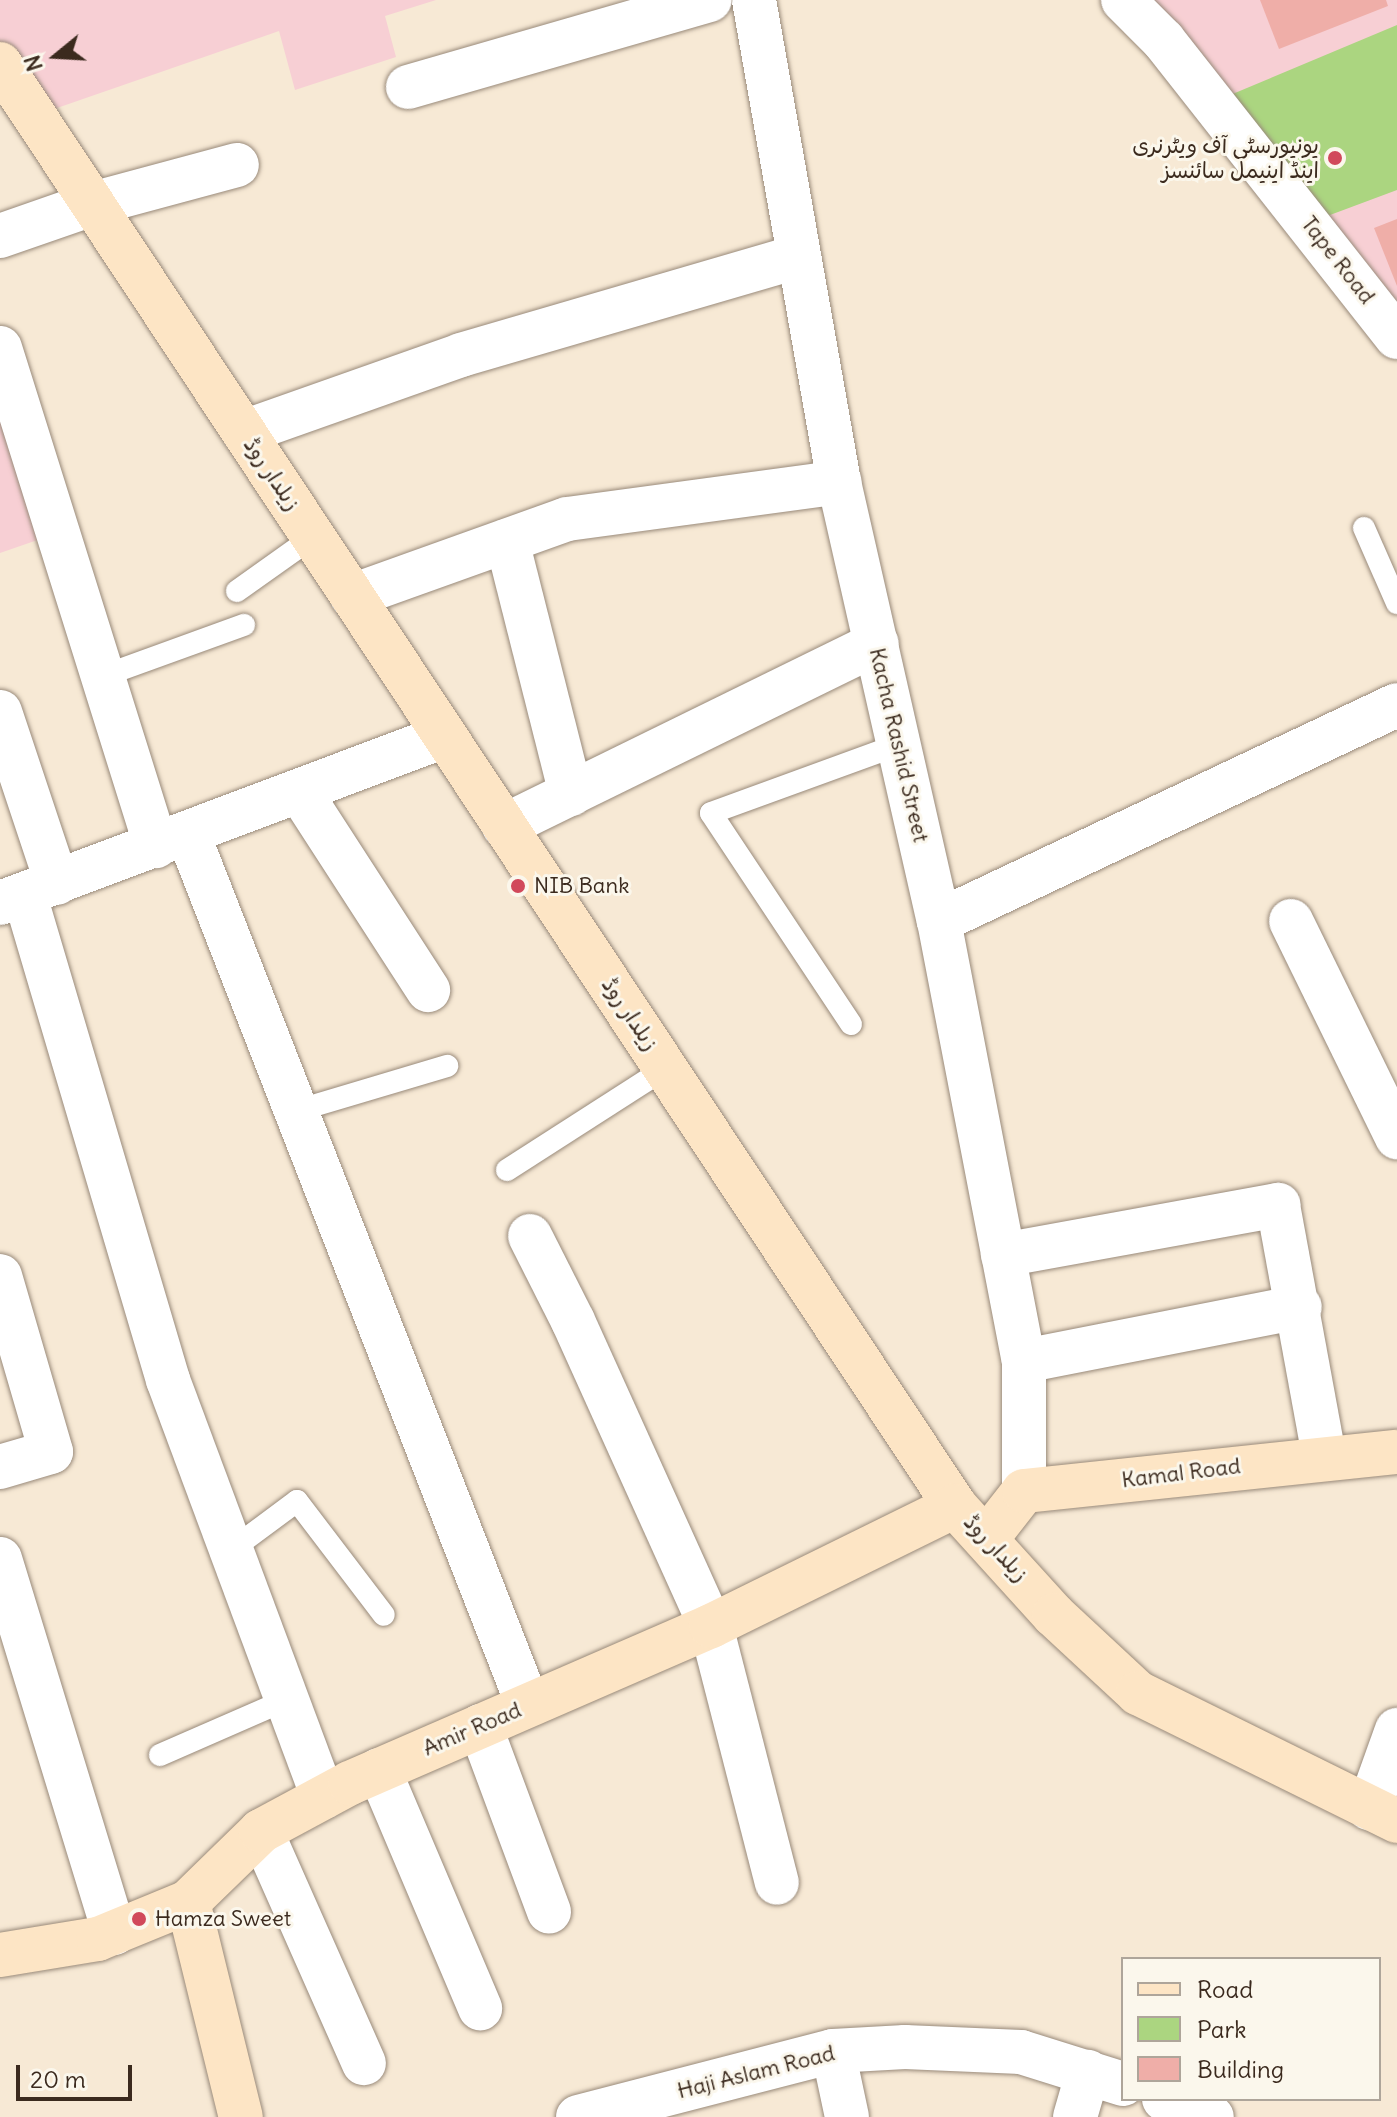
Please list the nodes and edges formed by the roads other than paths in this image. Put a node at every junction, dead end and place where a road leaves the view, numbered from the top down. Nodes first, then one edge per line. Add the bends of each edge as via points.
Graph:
1 (710, 0) edge
2 (754, 0) edge
3 (1123, 0) edge
4 (0, 64) edge
5 (408, 87) dead end
6 (237, 165) dead end
7 (92, 204) junction
8 (0, 236) edge
9 (799, 256) junction
10 (1397, 337) edge
11 (0, 348) edge
12 (244, 432) junction
13 (839, 482) junction
14 (1364, 528) dead end
15 (313, 537) junction
16 (507, 541) junction
17 (237, 591) dead end
18 (352, 596) junction
19 (1397, 603) edge
20 (244, 625) dead end
21 (877, 643) junction
22 (103, 676) junction
23 (1397, 705) edge
24 (0, 712) edge
25 (445, 736) junction
26 (898, 745) junction
27 (300, 792) junction
28 (571, 794) junction
29 (504, 826) junction
30 (172, 840) junction
31 (27, 894) edge
32 (939, 921) junction
33 (1291, 921) dead end
34 (428, 990) dead end
35 (851, 1024) dead end
36 (447, 1066) dead end
37 (666, 1068) junction
38 (296, 1111) junction
39 (1397, 1137) edge
40 (507, 1170) dead end
41 (530, 1236) dead end
42 (1003, 1255) junction
43 (0, 1276) edge
44 (1300, 1307) junction
45 (1024, 1361) junction
46 (13, 1365) edge
47 (1397, 1452) edge
48 (1324, 1456) junction
49 (0, 1467) edge
50 (1024, 1491) junction
51 (955, 1506) junction
52 (988, 1537) junction
53 (231, 1550) junction
54 (0, 1559) edge
55 (384, 1615) dead end
56 (711, 1626) junction
57 (286, 1700) junction
58 (528, 1705) junction
59 (480, 1726) junction
60 (1397, 1730) edge
61 (160, 1755) dead end
62 (379, 1770) junction
63 (323, 1797) junction
64 (1383, 1814) edge
65 (261, 1831) junction
66 (777, 1883) dead end
67 (188, 1902) junction
68 (549, 1912) dead end
69 (114, 1933) junction
70 (0, 1955) edge
71 (480, 2008) dead end
72 (833, 2051) junction
73 (364, 2063) dead end
74 (1106, 2078) edge
75 (1169, 2101) edge
76 (241, 2117) edge
77 (582, 2117) edge
78 (847, 2117) edge
79 (1075, 2117) edge
80 (1212, 2117) edge

1 - 5 street
2 - 9 street, Kacha Rashid Street
3 - 10 street, Tape Road via 1163,40
4 - 7 main road, زیلدار روڈ
6 - 7 street
7 - 8 street
7 - 12 main road, زیلدار روڈ
9 - 12 street via 461,355
9 - 13 street, Kacha Rashid Street
11 - 22 street
12 - 15 main road, زیلدار روڈ
13 - 16 street via 567,519
13 - 21 street, Kacha Rashid Street
14 - 19 lane
15 - 17 lane
15 - 18 main road, زیلدار روڈ
16 - 18 street
16 - 28 street
18 - 25 main road, زیلدار روڈ
20 - 22 lane
21 - 26 street, Kacha Rashid Street
21 - 28 street
22 - 30 street
23 - 32 street
24 - 31 street
25 - 27 street
25 - 29 main road, زیلدار روڈ
26 - 32 street, Kacha Rashid Street
26 - 35 lane via 711,813
27 - 30 street
27 - 34 street
28 - 29 street
29 - 37 main road, زیلدار روڈ
30 - 31 street
30 - 38 street
31 - 53 street via 168,1380
32 - 42 street, Kacha Rashid Street
33 - 39 street
36 - 38 lane
37 - 40 lane
37 - 51 main road, زیلدار روڈ
38 - 58 street
41 - 56 street
42 - 44 street via 1278,1205
42 - 45 street, Kacha Rashid Street
43 - 46 street
44 - 45 street
44 - 48 street
45 - 50 street, Kacha Rashid Street
46 - 49 street via 51,1452
47 - 48 main road, Kamal Road
48 - 50 main road, Kamal Road
50 - 52 main road
51 - 52 main road, زیلدار روڈ
51 - 56 main road, Amir Road
52 - 64 main road, زیلدار روڈ via 1054,1615 1138,1693
53 - 55 lane via 297,1501
53 - 57 street
54 - 69 street
56 - 58 main road, Amir Road
56 - 66 street
57 - 61 lane
57 - 63 street
58 - 59 main road, Amir Road
59 - 62 main road, Amir Road
59 - 68 street
60 - 64 street
62 - 63 main road, Amir Road
62 - 71 street
63 - 65 main road, Amir Road
65 - 67 main road, Amir Road
65 - 73 street
67 - 69 main road, Amir Road
67 - 76 main road
69 - 70 main road, Amir Road
72 - 74 street, Haji Aslam Road via 905,2047 1021,2052
72 - 77 street, Haji Aslam Road
72 - 78 street
74 - 79 street
75 - 80 street

